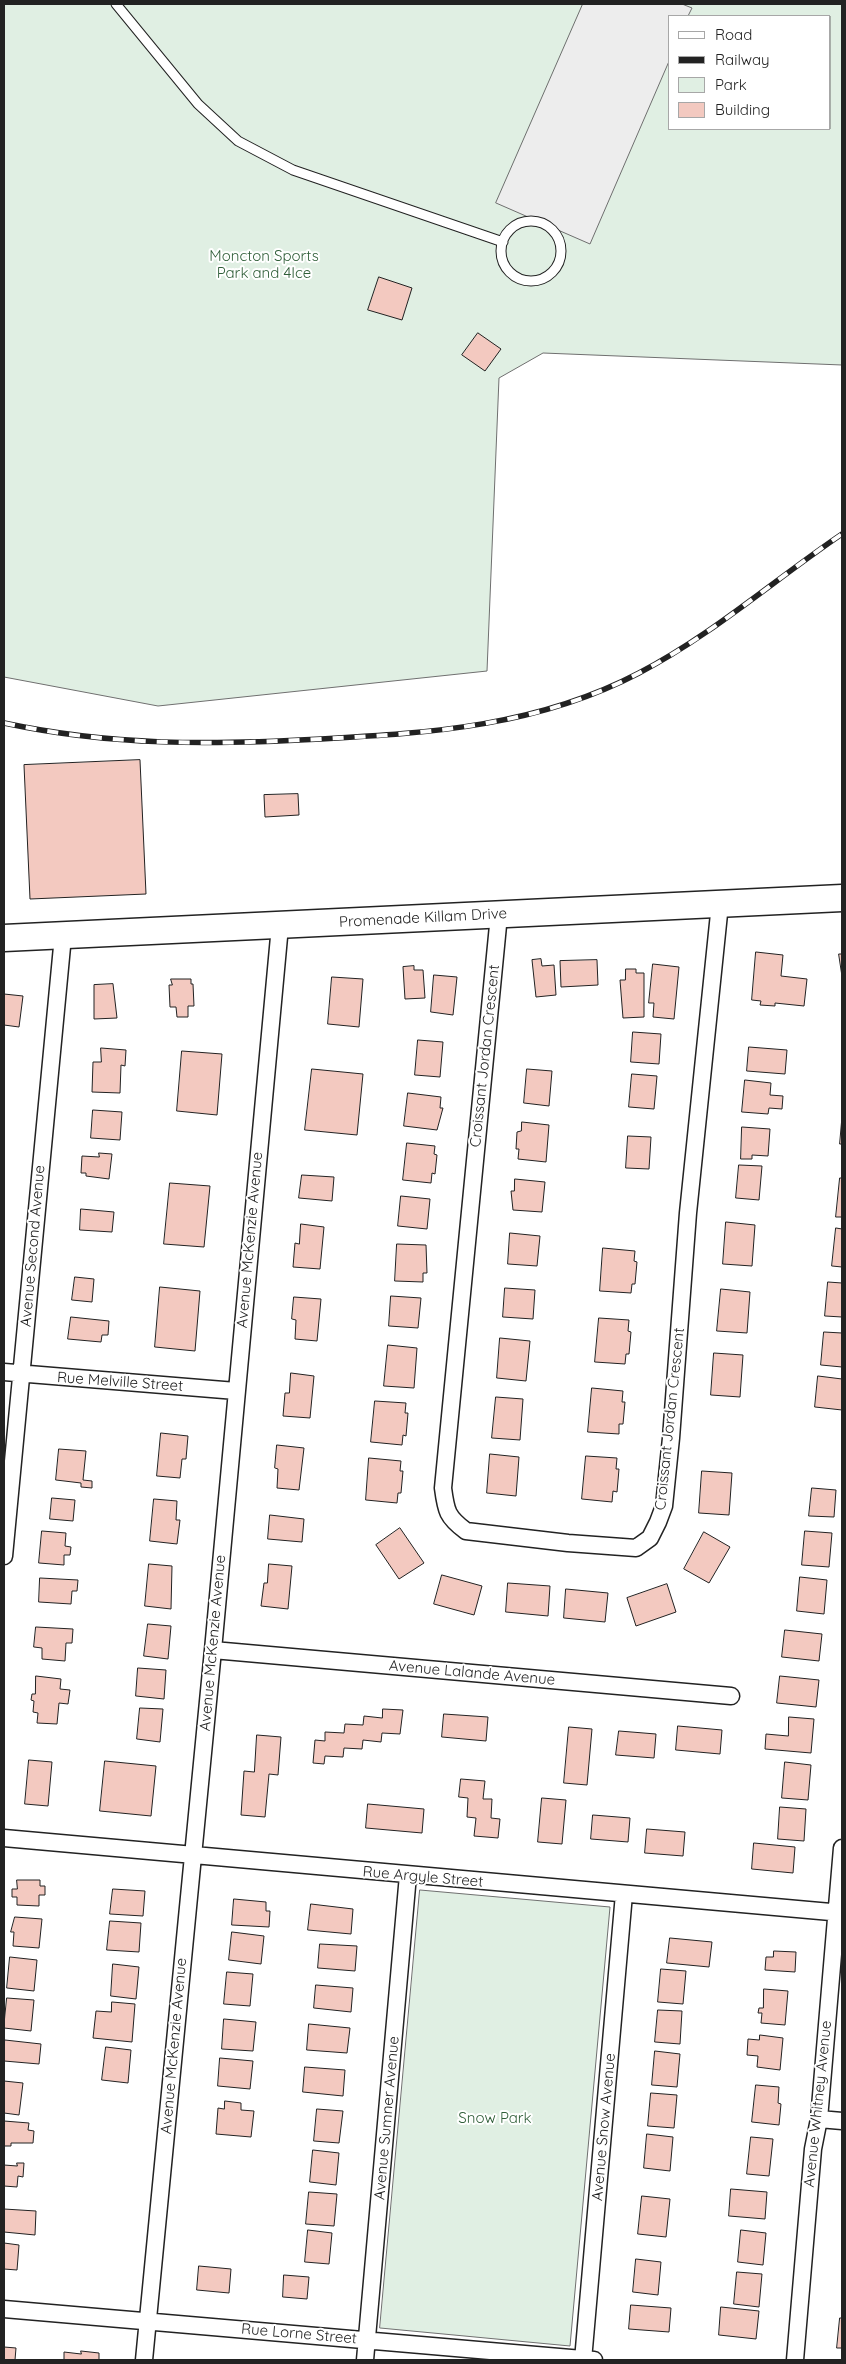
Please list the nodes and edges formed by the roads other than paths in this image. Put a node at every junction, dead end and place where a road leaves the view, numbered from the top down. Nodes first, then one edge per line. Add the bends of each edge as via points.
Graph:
1 (116, 4) edge
2 (503, 242) junction
3 (842, 898) edge
4 (720, 904) junction
5 (499, 915) junction
6 (280, 926) junction
7 (63, 936) junction
8 (4, 938) edge
9 (4, 1372) edge
10 (21, 1373) junction
11 (236, 1391) junction
12 (4, 1556) edge
13 (213, 1650) junction
14 (731, 1696) dead end
15 (4, 1838) edge
16 (842, 1848) edge
17 (192, 1857) junction
18 (408, 1875) junction
19 (624, 1894) junction
20 (839, 1913) edge
21 (819, 2119) junction
22 (842, 2121) edge
23 (4, 2309) edge
24 (149, 2322) junction
25 (368, 2340) junction
26 (144, 2360) edge
27 (366, 2360) edge
28 (587, 2360) edge
29 (795, 2360) edge

1 - 2 lane via 198,104 238,141 293,170
2 - 2 lane via 501,252 505,266 512,274 526,280 546,277 559,262 560,243 556,234 542,224 529,220 516,225 508,231
3 - 4 main road, Promenade Killam Drive
4 - 5 main road, Promenade Killam Drive
4 - 5 street, Croissant Jordan Crescent via 688,1213 664,1506 650,1538 636,1548 466,1530 452,1521 446,1506 443,1488
5 - 6 main road, Promenade Killam Drive
6 - 7 main road, Promenade Killam Drive
6 - 11 street, Avenue McKenzie Avenue
7 - 8 main road, Promenade Killam Drive
7 - 10 street, Avenue Second Avenue
9 - 10 street, Rue Melville Street
10 - 11 street, Rue Melville Street
10 - 12 street, Avenue Second Avenue
11 - 13 street, Avenue McKenzie Avenue
13 - 14 street, Avenue Lalande Avenue
13 - 17 street, Avenue McKenzie Avenue
15 - 17 street, Rue Argyle Street
16 - 20 street, Avenue Whitney Avenue
17 - 18 street, Rue Argyle Street
17 - 24 street, Avenue McKenzie Avenue
18 - 19 street, Rue Argyle Street
18 - 25 street, Avenue Sumner Avenue
19 - 20 street, Rue Argyle Street
19 - 28 street, Avenue Snow Avenue
20 - 21 street, Avenue Whitney Avenue
21 - 22 street
21 - 29 street, Avenue Whitney Avenue via 813,2148
23 - 24 street, Rue Lorne Street
24 - 25 street, Rue Lorne Street
24 - 26 street, Avenue McKenzie Avenue
25 - 27 street, Avenue Sumner Avenue
25 - 28 street, Rue Lorne Street

